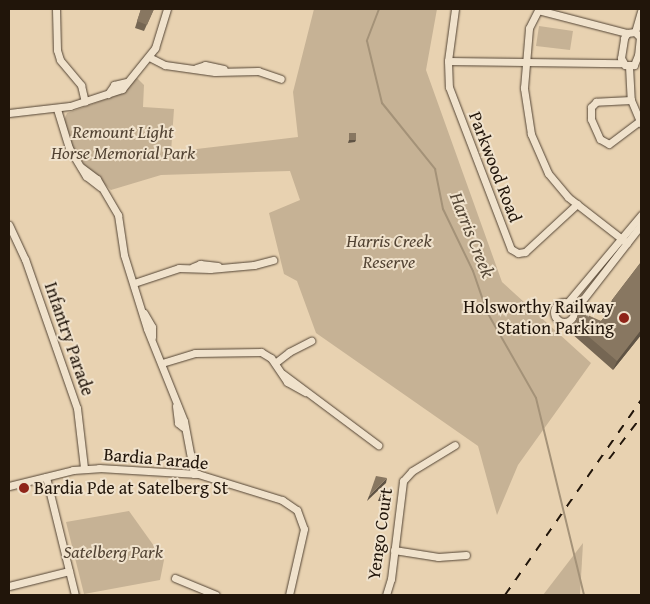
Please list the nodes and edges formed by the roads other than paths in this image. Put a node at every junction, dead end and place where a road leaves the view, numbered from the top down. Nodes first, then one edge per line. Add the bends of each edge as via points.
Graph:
1 (56, 9) edge
2 (167, 9) edge
3 (455, 9) edge
4 (641, 10) edge
5 (636, 35) edge
6 (150, 57) junction
7 (448, 61) junction
8 (525, 63) junction
9 (632, 65) edge
10 (281, 79) dead end
11 (630, 100) junction
12 (85, 102) junction
13 (57, 109) junction
14 (9, 113) edge
15 (640, 122) edge
16 (577, 204) junction
17 (641, 214) edge
18 (641, 225) edge
19 (9, 226) edge
20 (625, 241) junction
21 (273, 260) dead end
22 (134, 283) junction
23 (568, 302) junction
24 (574, 311) junction
25 (311, 341) dead end
26 (162, 363) junction
27 (275, 363) junction
28 (378, 445) dead end
29 (455, 445) dead end
30 (84, 468) junction
31 (194, 474) junction
32 (46, 477) junction
33 (9, 486) edge
34 (394, 550) junction
35 (466, 555) dead end
36 (69, 571) junction
37 (175, 578) dead end
38 (9, 586) edge
39 (76, 595) edge
40 (216, 595) edge
41 (288, 595) edge
42 (386, 595) edge

1 - 12 street via 60,60 81,85
2 - 6 street via 162,31
3 - 7 street, Parkwood Road
4 - 5 street
5 - 8 street via 538,10 531,20
5 - 9 street via 640,50
5 - 9 street via 622,44
6 - 10 street via 165,65 210,72 265,72
6 - 12 street via 122,89
7 - 8 street
7 - 16 street, Parkwood Road via 449,87 511,249 518,254 525,252
8 - 9 street
8 - 16 street via 525,108 534,143 553,180
9 - 11 street
11 - 15 street
11 - 15 street via 596,102 589,111 590,119 600,139 609,144
12 - 13 street
13 - 14 street
13 - 22 street via 64,137 86,176 100,187 118,215 122,249
16 - 20 street
17 - 20 street
18 - 20 street
19 - 30 street, Infantry Parade via 25,259 77,408
20 - 23 street
20 - 24 street
21 - 22 street via 254,265 174,269
22 - 26 street
23 - 24 street
23 - 24 street via 556,306 555,317 568,321
25 - 27 street
26 - 27 street via 195,353 257,351 265,353
26 - 31 street via 176,406 181,411
27 - 28 street via 305,392
29 - 34 street, Yengo Court via 403,481
30 - 31 street, Bardia Parade
30 - 32 street, Bardia Parade
31 - 41 street, Bardia Parade via 282,500 297,510 304,535
32 - 33 street, Bardia Parade
32 - 36 street
34 - 35 street via 438,557
34 - 42 street, Yengo Court
36 - 38 street
36 - 39 street
37 - 40 street

